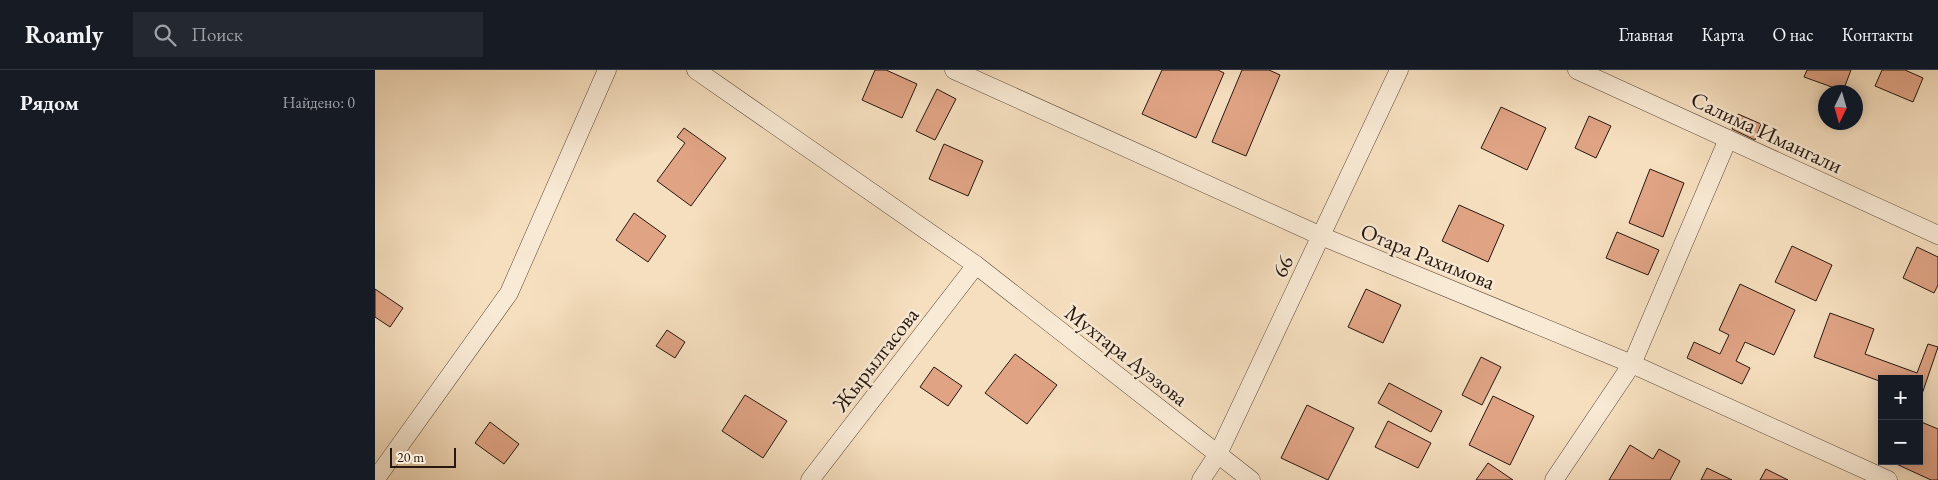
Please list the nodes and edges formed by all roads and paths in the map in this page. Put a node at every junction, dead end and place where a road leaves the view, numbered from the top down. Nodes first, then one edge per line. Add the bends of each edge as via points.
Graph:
1 (607, 70) edge
2 (696, 70) edge
3 (954, 70) edge
4 (1399, 70) edge
5 (1577, 70) edge
6 (1728, 139) junction
7 (1938, 235) edge
8 (1321, 236) junction
9 (976, 265) junction
10 (1631, 364) junction
11 (1218, 454) junction
12 (375, 480) edge
13 (810, 480) edge
14 (1201, 480) edge
15 (1251, 480) edge
16 (1554, 480) edge
17 (1888, 480) edge

1 - 12 street via 509,293
2 - 9 street, Мухтара Ауэзова
3 - 8 street, Отара Рахимова
4 - 8 street, 66
5 - 6 street, Салима Имангали
6 - 7 street, Салима Имангали
6 - 10 street
8 - 10 street, Отара Рахимова
8 - 11 street, 66
9 - 11 street, Мухтара Ауэзова
9 - 13 street, Жырылгасова
10 - 16 street
10 - 17 street, Отара Рахимова
11 - 14 street, 66
11 - 15 street, Мухтара Ауэзова

